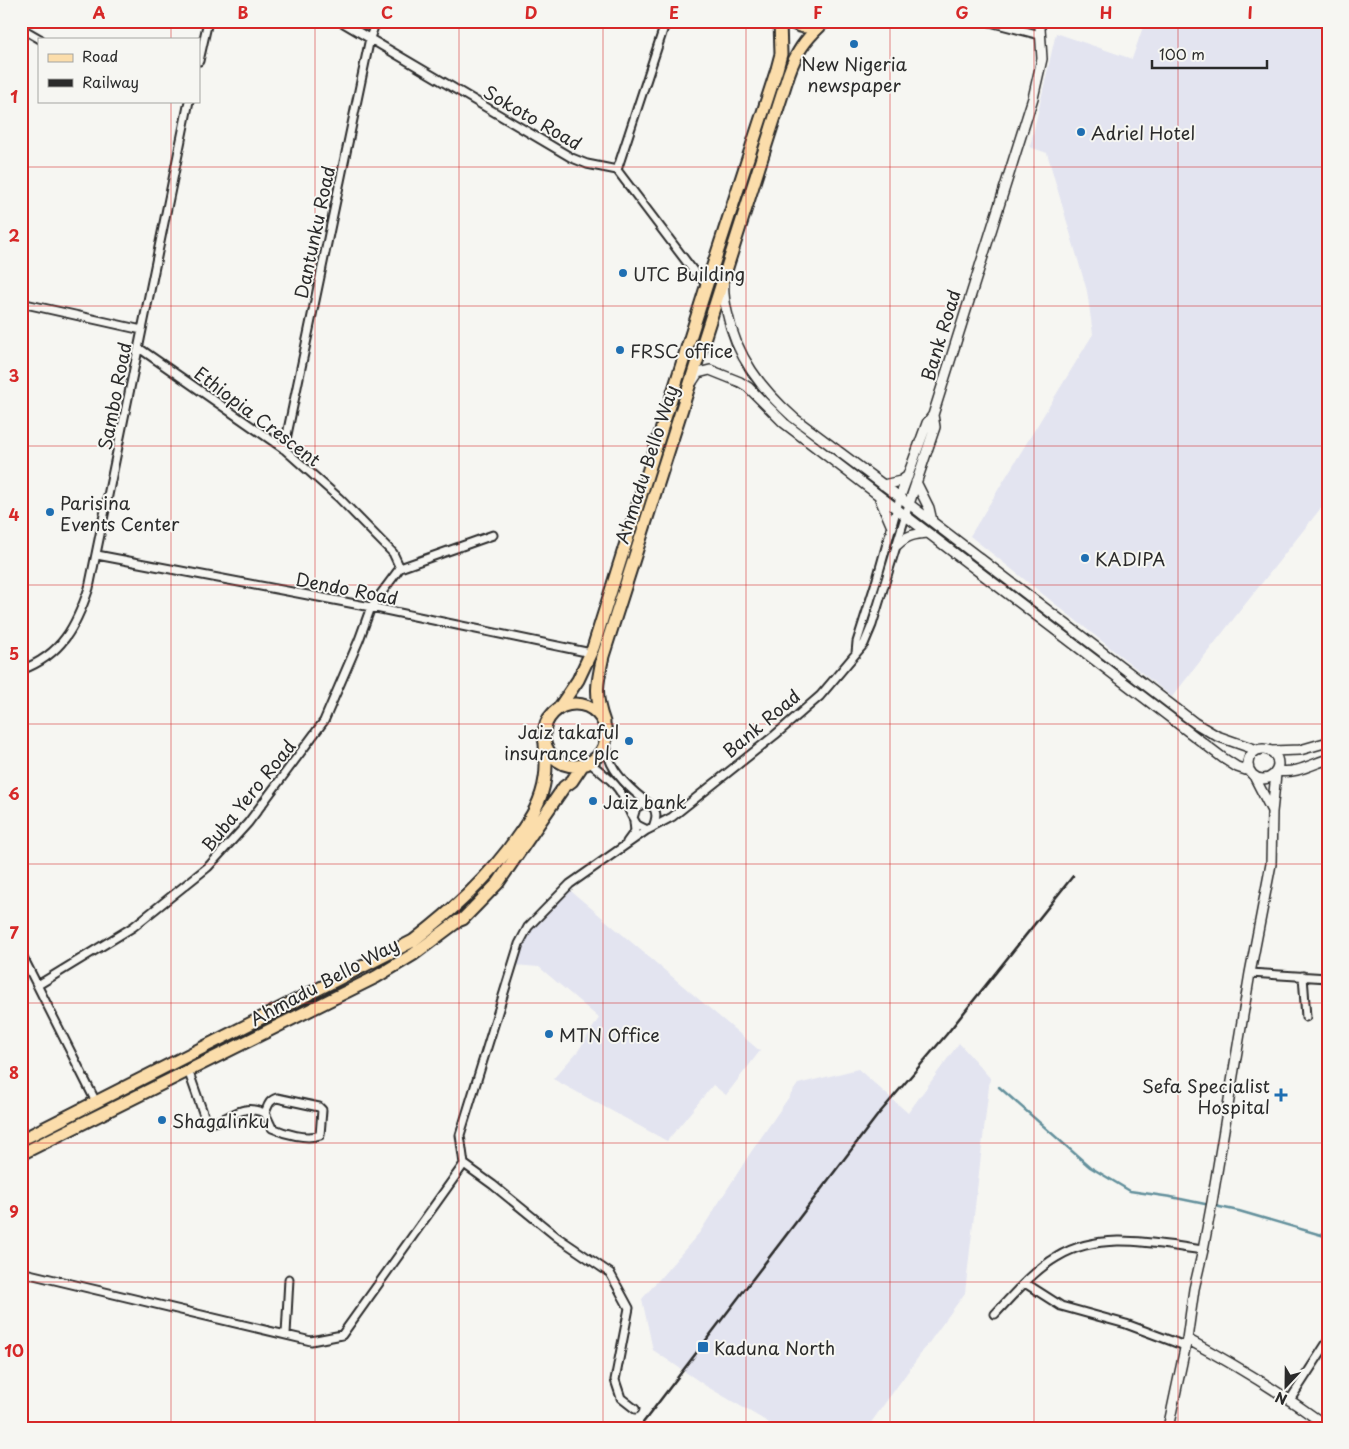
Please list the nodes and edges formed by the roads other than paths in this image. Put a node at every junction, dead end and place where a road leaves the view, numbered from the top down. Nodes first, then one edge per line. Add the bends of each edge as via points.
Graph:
1 (208, 21) edge
2 (340, 21) edge
3 (376, 21) edge
4 (666, 21) edge
5 (780, 21) edge
6 (790, 21) edge
7 (986, 21) edge
8 (1041, 21) edge
9 (824, 23) edge
10 (21, 28) edge
11 (1040, 35) junction
12 (38, 38) edge
13 (370, 38) junction
14 (200, 57) edge
15 (189, 102) edge
16 (617, 170) junction
17 (726, 270) junction
18 (707, 284) junction
19 (21, 303) edge
20 (142, 330) junction
21 (139, 348) junction
22 (688, 389) junction
23 (933, 415) junction
24 (284, 450) junction
25 (908, 475) junction
26 (916, 482) junction
27 (883, 484) junction
28 (879, 496) junction
29 (900, 498) junction
30 (909, 504) junction
31 (897, 510) junction
32 (905, 516) junction
33 (932, 522) junction
34 (892, 527) junction
35 (928, 533) junction
36 (493, 535) dead end
37 (897, 545) junction
38 (97, 555) junction
39 (400, 568) junction
40 (370, 607) junction
41 (591, 653) junction
42 (856, 654) junction
43 (21, 670) edge
44 (560, 708) junction
45 (604, 722) junction
46 (606, 742) junction
47 (1328, 742) edge
48 (546, 744) junction
49 (1257, 750) junction
50 (1271, 751) junction
51 (1328, 760) edge
52 (586, 764) junction
53 (1276, 772) junction
54 (1252, 774) junction
55 (653, 808) junction
56 (680, 810) junction
57 (1272, 812) junction
58 (634, 820) junction
59 (650, 828) junction
60 (626, 844) junction
61 (21, 953) edge
62 (1250, 973) junction
63 (1304, 976) junction
64 (1328, 978) edge
65 (38, 985) junction
66 (1306, 1017) dead end
67 (188, 1070) junction
68 (96, 1102) junction
69 (266, 1113) junction
70 (21, 1140) edge
71 (21, 1154) edge
72 (464, 1164) junction
73 (1203, 1250) junction
74 (21, 1272) edge
75 (289, 1279) dead end
76 (1025, 1283) junction
77 (995, 1314) dead end
78 (286, 1334) junction
79 (1328, 1341) edge
80 (1186, 1343) junction
81 (1290, 1400) junction
82 (635, 1409) dead end
83 (1328, 1427) edge
84 (1168, 1428) edge

1 - 14 street
2 - 13 street, Sokoto Road
3 - 13 street, Dantunku Road
4 - 16 street
5 - 18 main road, Ahmadu Bello Way via 781,54 777,69
6 - 9 main road via 802,27
7 - 11 street
8 - 11 street, Bank Road
9 - 17 main road, Ahmadu Bello Way via 805,41 794,60
10 - 12 street
11 - 23 street, Bank Road via 1042,59 1033,98
13 - 16 street, Sokoto Road via 563,153 587,164
13 - 24 street, Dantunku Road
15 - 20 street, Sambo Road
16 - 18 street via 695,273
17 - 22 main road, Ahmadu Bello Way
17 - 27 street via 723,293 730,328 750,370 794,418
18 - 41 main road, Ahmadu Bello Way
19 - 20 street
20 - 21 street, Sambo Road
21 - 24 street, Ethiopia Crescent
21 - 38 street, Sambo Road
22 - 28 street via 698,373 710,370 740,382 784,423
22 - 45 main road, Ahmadu Bello Way via 603,656 597,703
23 - 25 street
23 - 26 street, Bank Road via 935,427
24 - 39 street, Ethiopia Crescent via 339,498 393,554
25 - 27 street via 901,482
25 - 29 street
26 - 30 street, Bank Road
26 - 33 street
27 - 29 street
28 - 31 street
28 - 34 street
29 - 30 street
29 - 31 street, Bank Road
30 - 32 street, Bank Road
30 - 33 street
31 - 32 street
31 - 34 street, Bank Road
32 - 35 street
32 - 37 street, Bank Road
33 - 49 street via 1195,723 1217,736
34 - 42 street, Bank Road
35 - 37 street via 914,534
35 - 54 street via 1223,758
36 - 39 street
37 - 42 street, Bank Road via 872,625
38 - 40 street, Dendo Road
38 - 43 street, Sambo Road via 82,610 69,635 49,656
39 - 40 street
40 - 41 street, Dendo Road
40 - 65 street, Buba Yero Road via 324,721 248,823 208,867 148,915
41 - 44 main road, Ahmadu Bello Way
42 - 56 street, Bank Road via 820,696
44 - 45 main road via 585,705
44 - 48 main road via 545,727
45 - 46 main road
46 - 52 main road via 598,756
46 - 55 street via 613,766 637,795
47 - 50 street via 1300,750
48 - 52 main road via 560,762 574,766
48 - 68 main road, Ahmadu Bello Way via 545,780 534,814 481,883 414,941
49 - 50 street
49 - 54 street via 1249,757
50 - 53 street via 1278,759
51 - 53 street via 1294,771
52 - 58 street via 615,785
52 - 67 main road, Ahmadu Bello Way via 564,787 498,883 463,919 376,977
53 - 54 street via 1266,780
53 - 57 street
54 - 57 street
55 - 56 street via 659,814
55 - 58 street via 643,804 639,806 634,810
55 - 59 street via 656,817
56 - 59 street, Bank Road
57 - 62 street via 1271,864
58 - 59 street via 637,826
58 - 60 street via 635,831
59 - 60 street, Bank Road
60 - 72 street, Bank Road via 562,892 528,927 519,944 460,1134
61 - 65 street
62 - 63 street
62 - 73 street
63 - 64 street
63 - 66 street
65 - 68 street
67 - 69 street via 206,1121 213,1122 244,1110
67 - 71 main road, Ahmadu Bello Way
68 - 70 main road, Ahmadu Bello Way
69 - 69 street via 272,1128 279,1131 313,1137 320,1135 323,1113 319,1108 277,1098 272,1099
72 - 78 street via 342,1335 311,1341
72 - 82 street via 557,1237 610,1273 629,1308 614,1380 621,1398
73 - 76 street via 1141,1242 1112,1241 1085,1245 1058,1256
73 - 80 street
74 - 78 street
75 - 78 street
76 - 77 street
76 - 80 street via 1061,1306
79 - 81 street
80 - 81 street via 1220,1356
80 - 84 street
81 - 83 street

